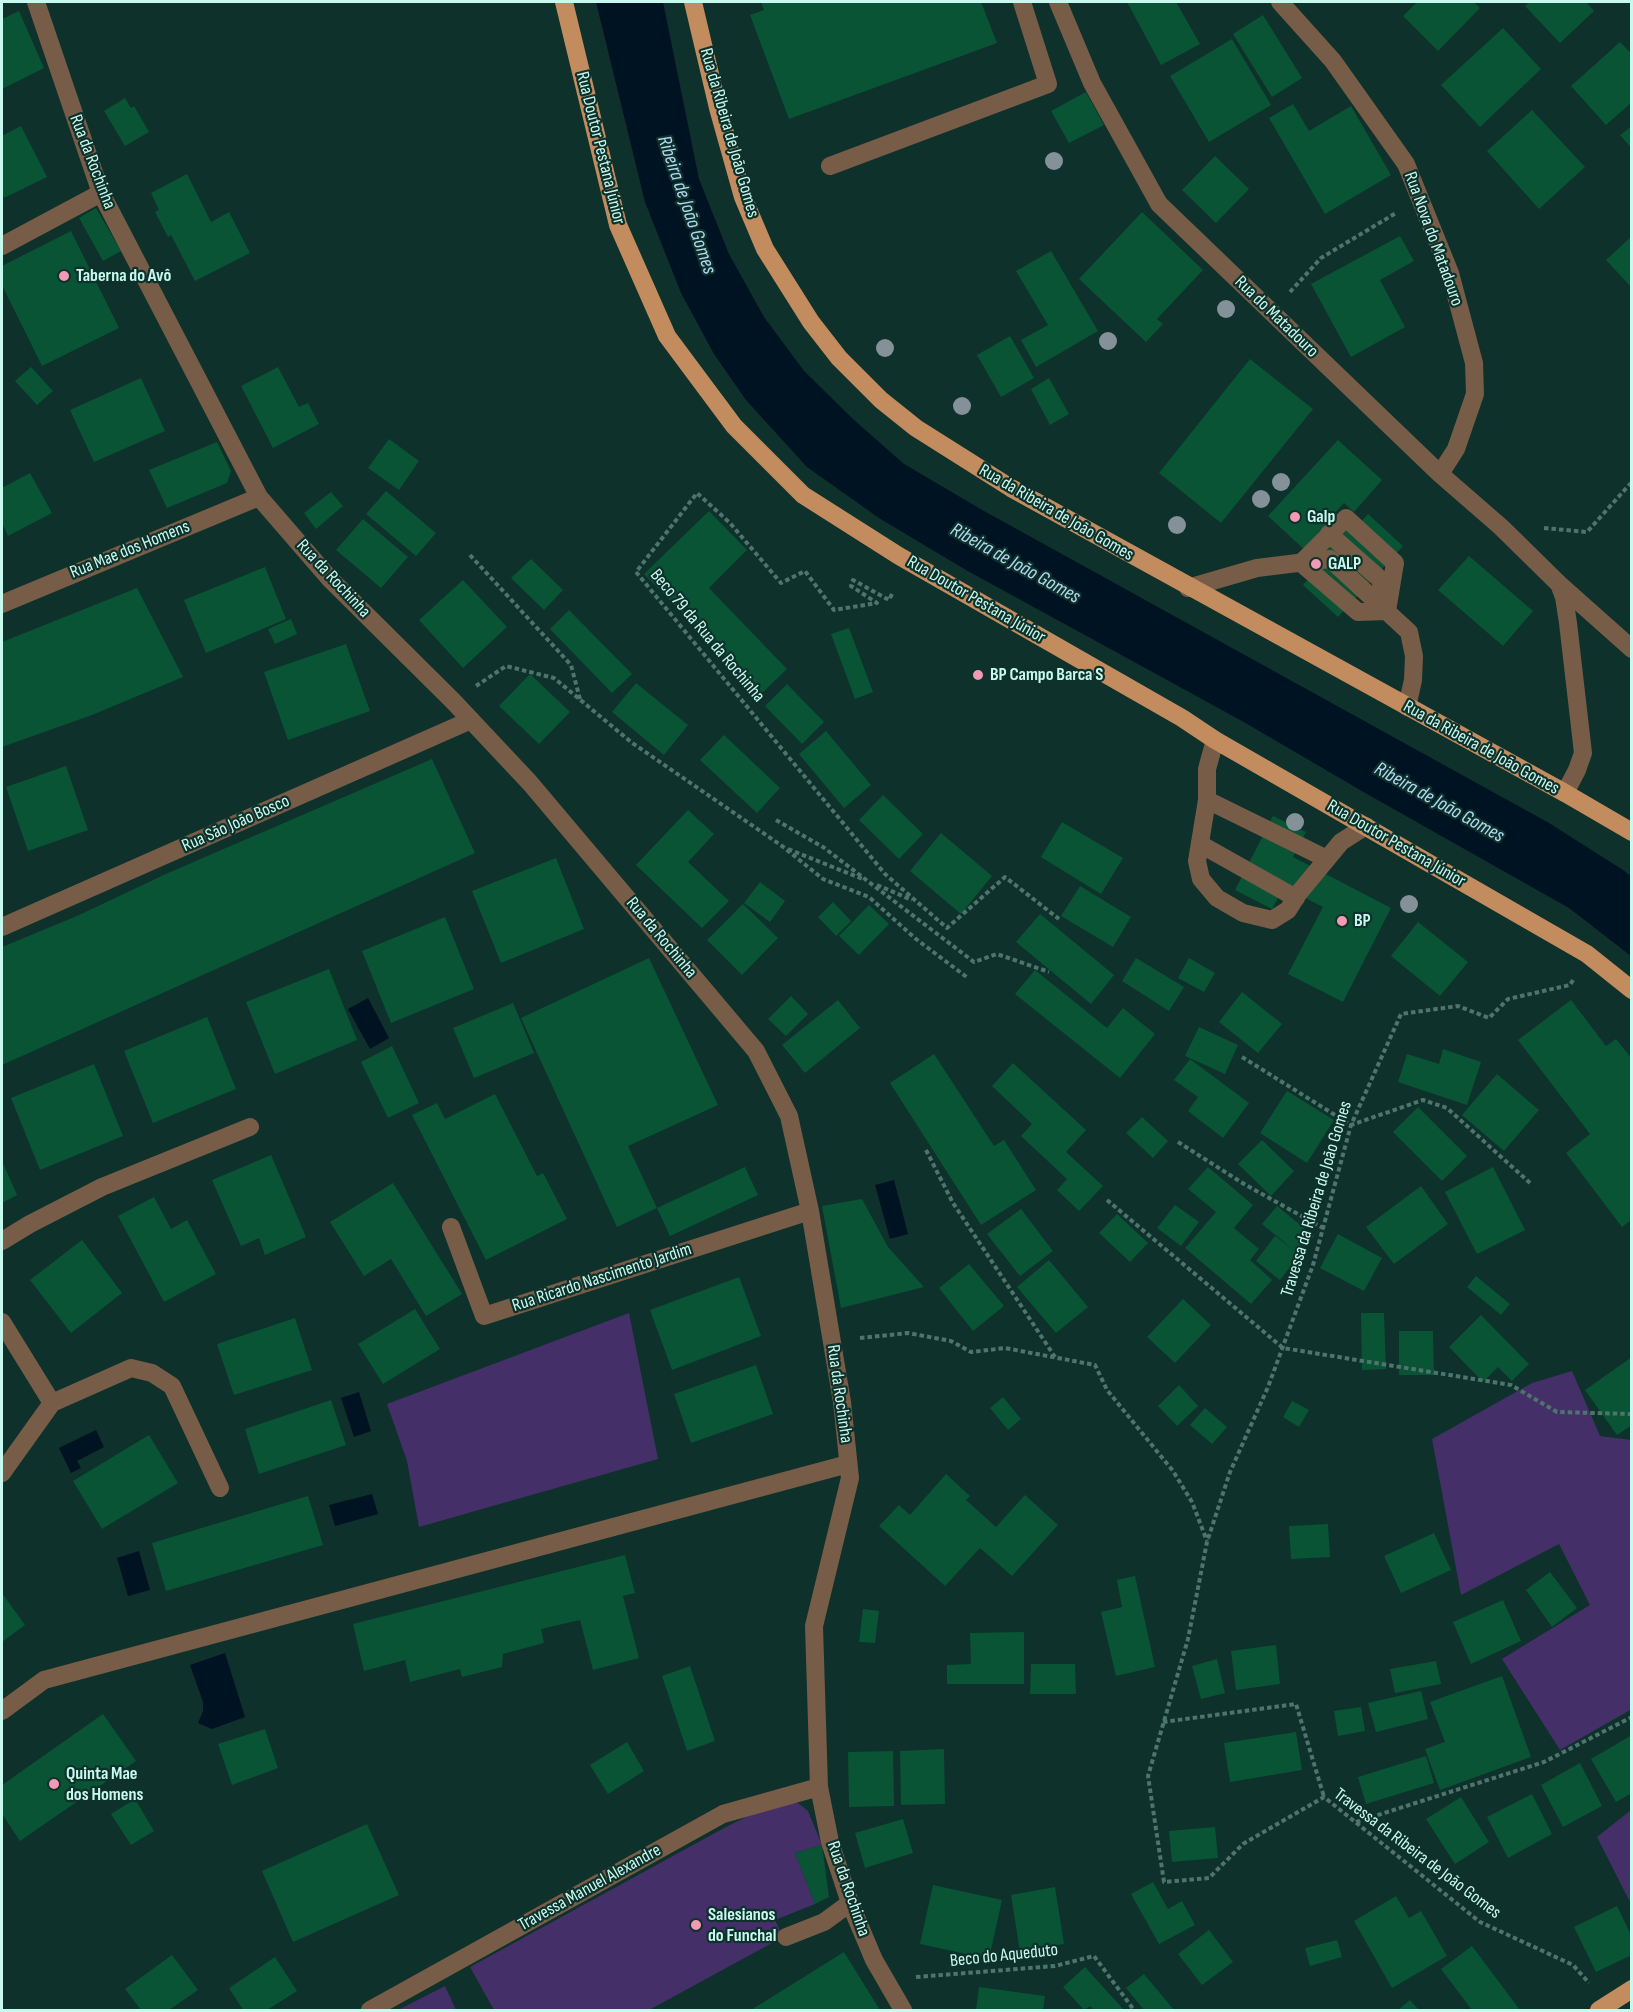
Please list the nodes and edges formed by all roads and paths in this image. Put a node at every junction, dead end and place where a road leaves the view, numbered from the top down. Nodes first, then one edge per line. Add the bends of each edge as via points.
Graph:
1 (36, 2) edge
2 (564, 2) edge
3 (693, 2) edge
4 (1022, 2) edge
5 (1058, 2) edge
6 (1280, 2) edge
7 (830, 166) dead end
8 (100, 193) junction
9 (1420, 199) junction
10 (2, 246) edge
11 (1271, 312) junction
12 (1440, 474) junction
13 (1632, 486) edge
14 (259, 498) junction
15 (1501, 526) junction
16 (470, 555) dead end
17 (1301, 563) junction
18 (1559, 584) junction
19 (1188, 588) junction
20 (892, 594) dead end
21 (2, 604) edge
22 (1387, 611) junction
23 (1632, 649) edge
24 (580, 700) junction
25 (453, 701) junction
26 (1407, 707) junction
27 (471, 720) junction
28 (1215, 740) junction
29 (1565, 793) junction
30 (1207, 800) junction
31 (776, 820) dead end
32 (1366, 826) junction
33 (1632, 832) edge
34 (1200, 844) junction
35 (782, 846) junction
36 (1327, 859) junction
37 (871, 883) junction
38 (1296, 898) junction
39 (917, 902) junction
40 (1059, 919) dead end
41 (2, 927) edge
42 (1049, 972) dead end
43 (1577, 972) dead end
44 (968, 978) dead end
45 (1632, 990) edge
46 (1242, 1057) dead end
47 (1351, 1125) junction
48 (250, 1127) dead end
49 (1178, 1142) dead end
50 (926, 1150) dead end
51 (1530, 1183) dead end
52 (1107, 1200) dead end
53 (810, 1211) junction
54 (451, 1227) dead end
55 (1323, 1228) junction
56 (2, 1241) edge
57 (2, 1322) edge
58 (831, 1341) junction
59 (1283, 1348) junction
60 (1055, 1358) junction
61 (52, 1403) junction
62 (1632, 1414) edge
63 (848, 1464) junction
64 (2, 1473) edge
65 (220, 1488) dead end
66 (1207, 1542) junction
67 (2, 1711) edge
68 (1632, 1717) edge
69 (1164, 1722) junction
70 (819, 1787) junction
71 (1324, 1797) junction
72 (1355, 1822) junction
73 (850, 1902) junction
74 (786, 1937) dead end
75 (885, 1980) junction
76 (1632, 1989) edge
77 (1603, 2007) edge
78 (370, 2010) edge
79 (903, 2010) edge
80 (1134, 2010) edge

1 - 8 street, Rua da Rochinha
2 - 28 main road, Rua Doutor Pestana Júnior via 618,225 668,336 734,426 803,495 898,556
3 - 19 main road, Rua da Ribeira de João Gomes via 743,197 765,249 839,358 881,400 945,448
4 - 7 street via 1048,84
5 - 11 street, Rua do Matadouro via 1092,83 1159,204
6 - 9 street, Rua Nova do Matadouro via 1333,61 1406,164
8 - 10 street
8 - 14 street, Rua da Rochinha
9 - 11 path via 1321,258
9 - 12 street, Rua Nova do Matadouro via 1450,273 1474,363 1475,394 1456,449
11 - 12 street, Rua do Matadouro
12 - 15 street, Rua do Matadouro
13 - 15 path via 1587,532
14 - 21 street, Rua Mae dos Homens
14 - 25 street, Rua da Rochinha via 330,579
15 - 18 street, Rua do Matadouro
16 - 24 path via 571,665
17 - 19 street via 1257,568
17 - 22 street via 1358,612
17 - 22 street via 1329,534 1380,579
18 - 23 street, Rua do Matadouro
18 - 29 street via 1568,623 1583,753
19 - 26 main road, Rua da Ribeira de João Gomes
20 - 39 path, Beco 79 da Rua da Rochinha via 889,600 853,580 851,586 877,603 834,610 805,571 781,583 730,523 697,493 636,572 885,874
22 - 26 street via 1409,632 1414,656
24 - 25 path via 554,678 506,666
24 - 35 path via 631,742
25 - 27 street, Rua da Rochinha
26 - 29 main road, Rua da Ribeira de João Gomes
27 - 41 street, Rua São João Bosco
27 - 53 street, Rua da Rochinha via 530,783 756,1051 789,1116
28 - 30 street via 1207,769
28 - 32 main road, Rua Doutor Pestana Júnior
29 - 33 main road, Rua da Ribeira de João Gomes
30 - 34 street
30 - 36 street
31 - 37 path via 823,847
32 - 36 street via 1341,842
32 - 45 main road, Rua Doutor Pestana Júnior via 1587,954
34 - 38 street
34 - 38 street via 1197,861 1201,879 1217,898 1243,913 1272,920 1288,910
35 - 37 path
35 - 44 path via 823,879 869,897
36 - 38 street
37 - 39 path
37 - 42 path via 974,962 997,954
39 - 40 path, Beco 79 da Rua da Rochinha via 947,928 1005,877
43 - 47 path, Travessa da Ribeira de João Gomes via 1570,985 1508,999 1490,1018 1458,1006 1401,1014
46 - 47 path
47 - 51 path via 1423,1100 1447,1108
47 - 55 path, Travessa da Ribeira de João Gomes
48 - 56 street via 102,1187
49 - 55 path via 1244,1185
50 - 60 path via 953,1203
52 - 59 path
53 - 54 street, Rua Ricardo Nascimento Jardim via 484,1316
53 - 58 street, Rua da Rochinha
55 - 59 path, Travessa da Ribeira de João Gomes
57 - 61 street
58 - 60 path via 908,1333 951,1341 971,1352 1005,1348
58 - 63 street, Rua da Rochinha
59 - 62 path via 1510,1385 1557,1412
59 - 66 path, Travessa da Ribeira de João Gomes via 1230,1472
60 - 66 path via 1095,1365 1107,1390 1173,1471 1192,1502
61 - 64 street
61 - 65 street via 131,1368 152,1373 172,1386
63 - 67 street via 44,1680
63 - 70 street, Rua da Rochinha via 850,1478 814,1626
66 - 69 path, Travessa da Ribeira de João Gomes via 1188,1639
68 - 72 path via 1544,1762
69 - 71 path via 1296,1704
69 - 71 path, Travessa da Ribeira de João Gomes via 1148,1776 1164,1882 1209,1878 1244,1844
70 - 73 street, Rua da Rochinha via 830,1842
70 - 78 street, Travessa Manuel Alexandre via 723,1814
71 - 72 path, Travessa da Ribeira de João Gomes
72 - 77 path, Travessa da Ribeira de João Gomes via 1480,1922 1573,1965
73 - 74 street via 824,1922
73 - 75 street, Rua da Rochinha
75 - 79 street, Rua da Rochinha
75 - 80 path, Beco do Aqueduto via 1055,1966 1094,1956
76 - 77 main road

